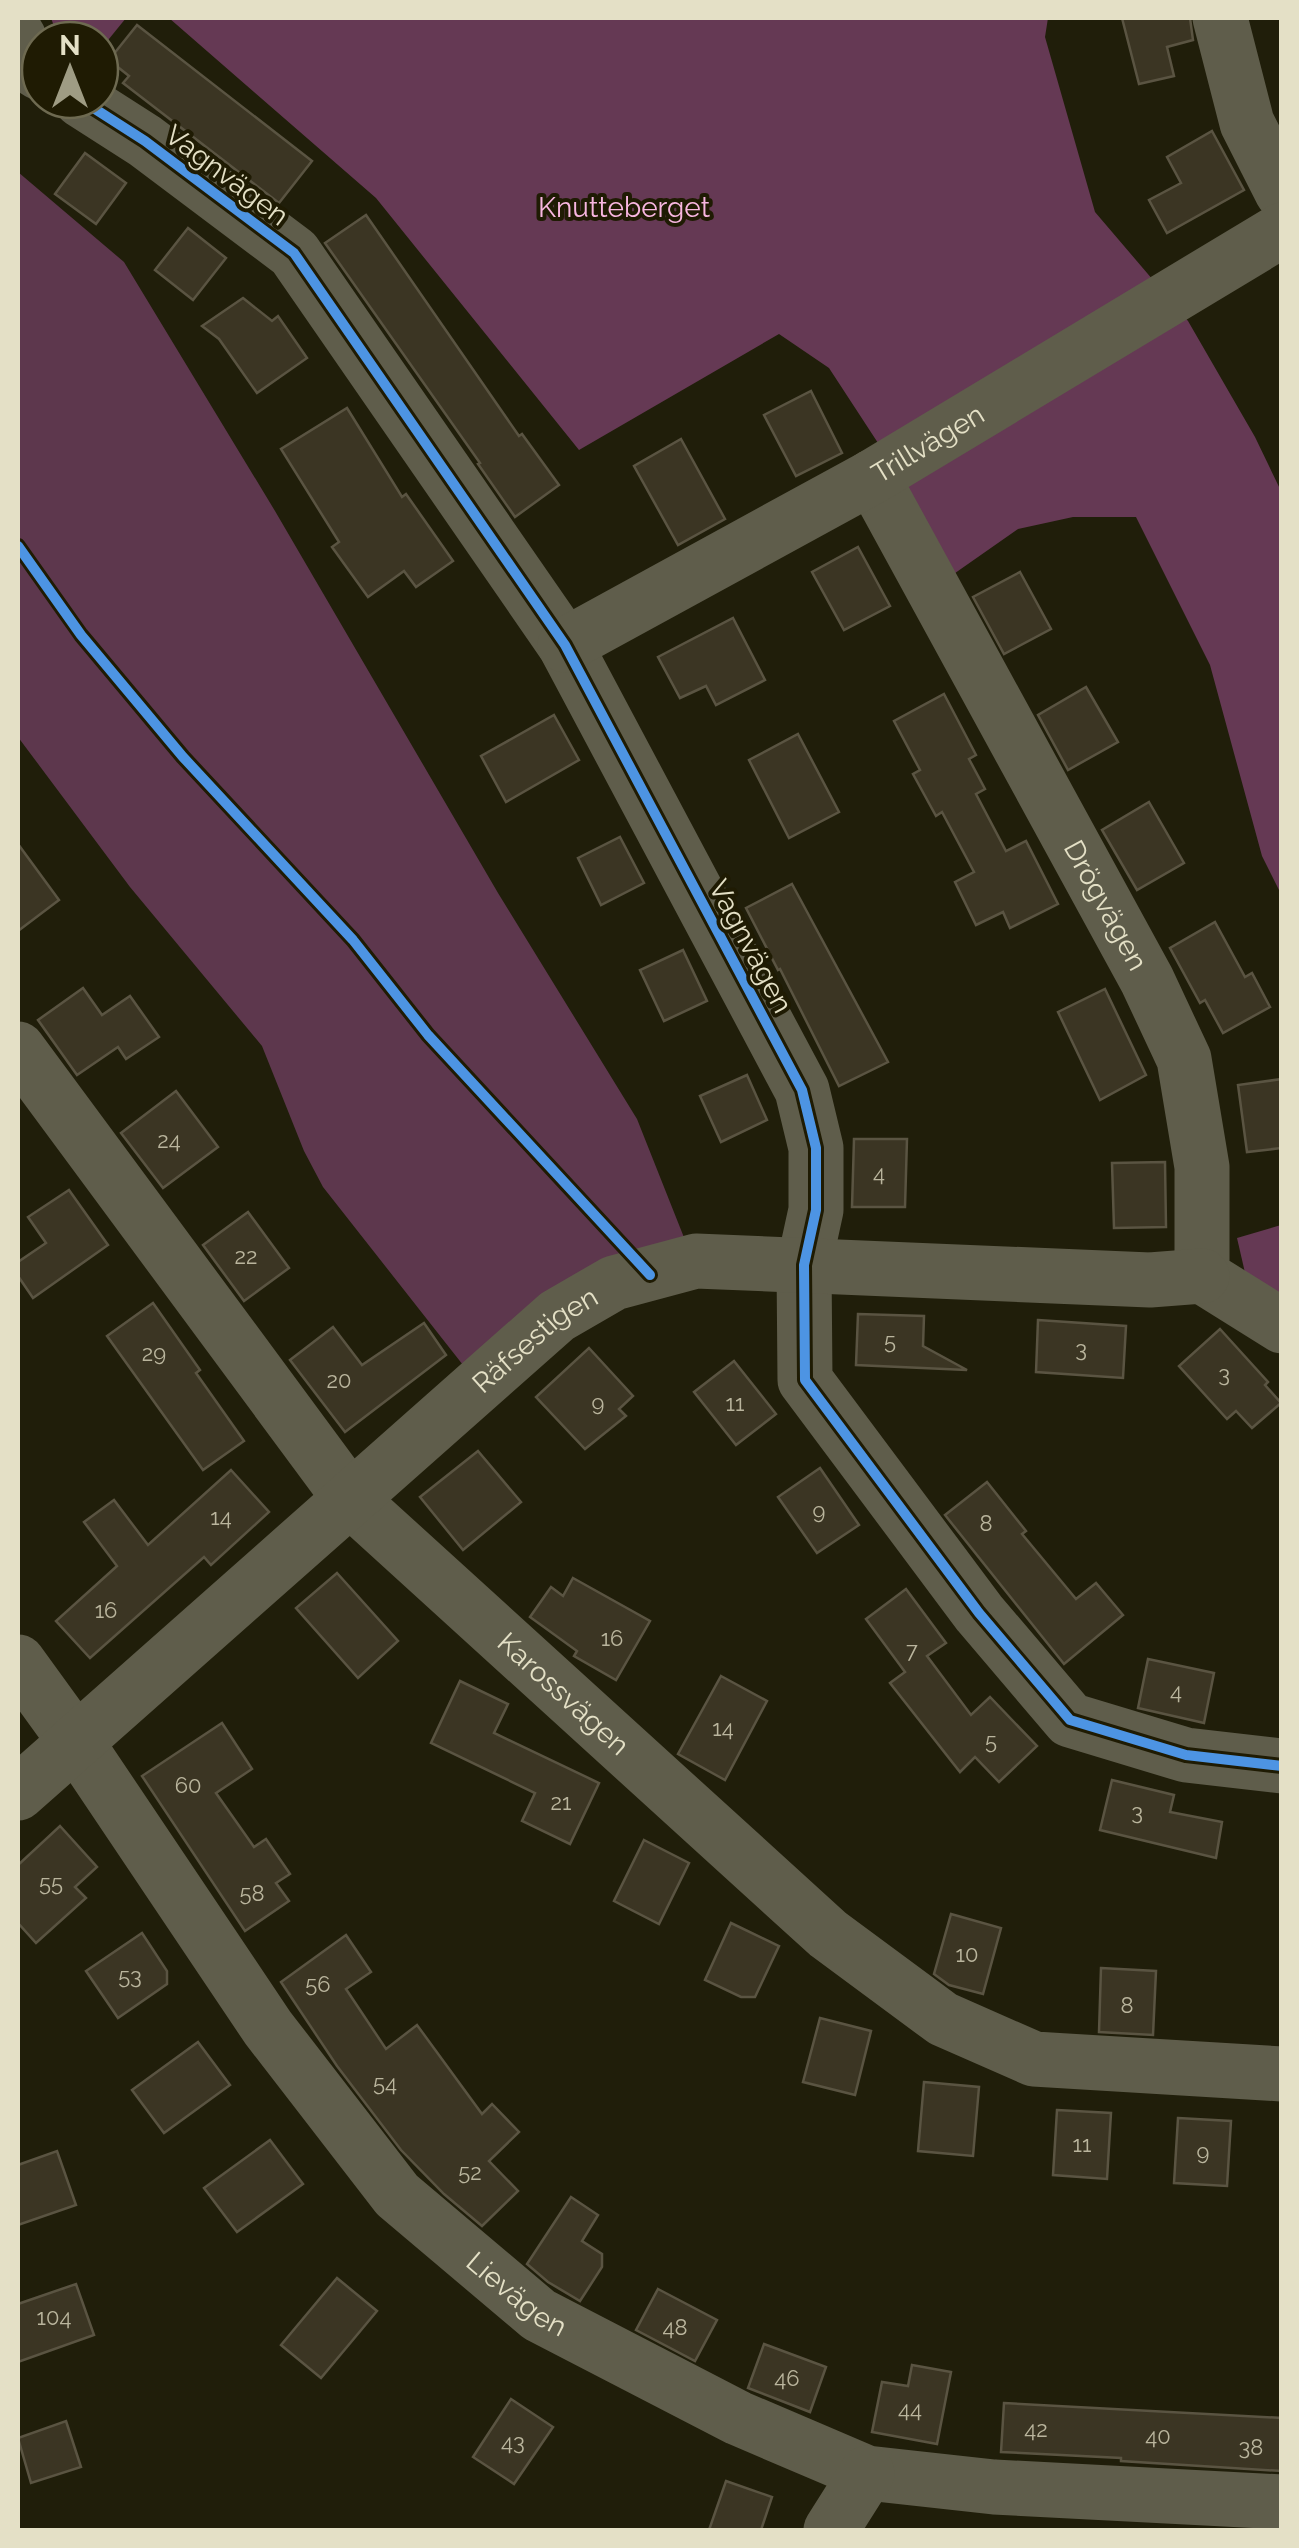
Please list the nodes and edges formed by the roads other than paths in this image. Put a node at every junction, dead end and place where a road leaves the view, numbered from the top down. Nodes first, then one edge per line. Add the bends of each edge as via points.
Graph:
1 (1220, 18) edge
2 (111, 120) edge
3 (1282, 192) edge
4 (1282, 230) edge
5 (872, 477) junction
6 (565, 646) junction
7 (18, 1049) edge
8 (804, 1266) junction
9 (1202, 1276) junction
10 (1282, 1326) edge
11 (352, 1501) junction
12 (18, 1662) edge
13 (76, 1742) junction
14 (1282, 1766) edge
15 (18, 1793) edge
16 (1282, 2074) edge
17 (867, 2472) junction
18 (1282, 2502) edge
19 (1118, 2512) edge
20 (831, 2530) edge

1 - 3 street via 1246,123
2 - 6 street, Vagnvägen via 294,253
4 - 5 street, Trillvägen
5 - 6 street, Trillvägen
5 - 9 street, Drögvägen via 1184,1059 1202,1167
6 - 8 street, Vagnvägen via 802,1090 816,1148 816,1210
7 - 11 street, Karossvägen
8 - 9 street, Räfsestigen via 1150,1280
8 - 11 street, Räfsestigen via 696,1261 614,1283 558,1316
8 - 14 street, Vagnvägen via 806,1380 980,1614 1070,1720 1186,1755
9 - 10 street
11 - 13 street, Räfsestigen
11 - 16 street, Karossvägen via 828,1934 943,2019 1034,2060
12 - 13 street, Lievägen
13 - 15 street, Räfsestigen
13 - 17 street, Lievägen via 268,2028 398,2195 539,2315 738,2418
17 - 19 street, Lievägen via 994,2487
17 - 20 street
18 - 19 street, Lievägen

